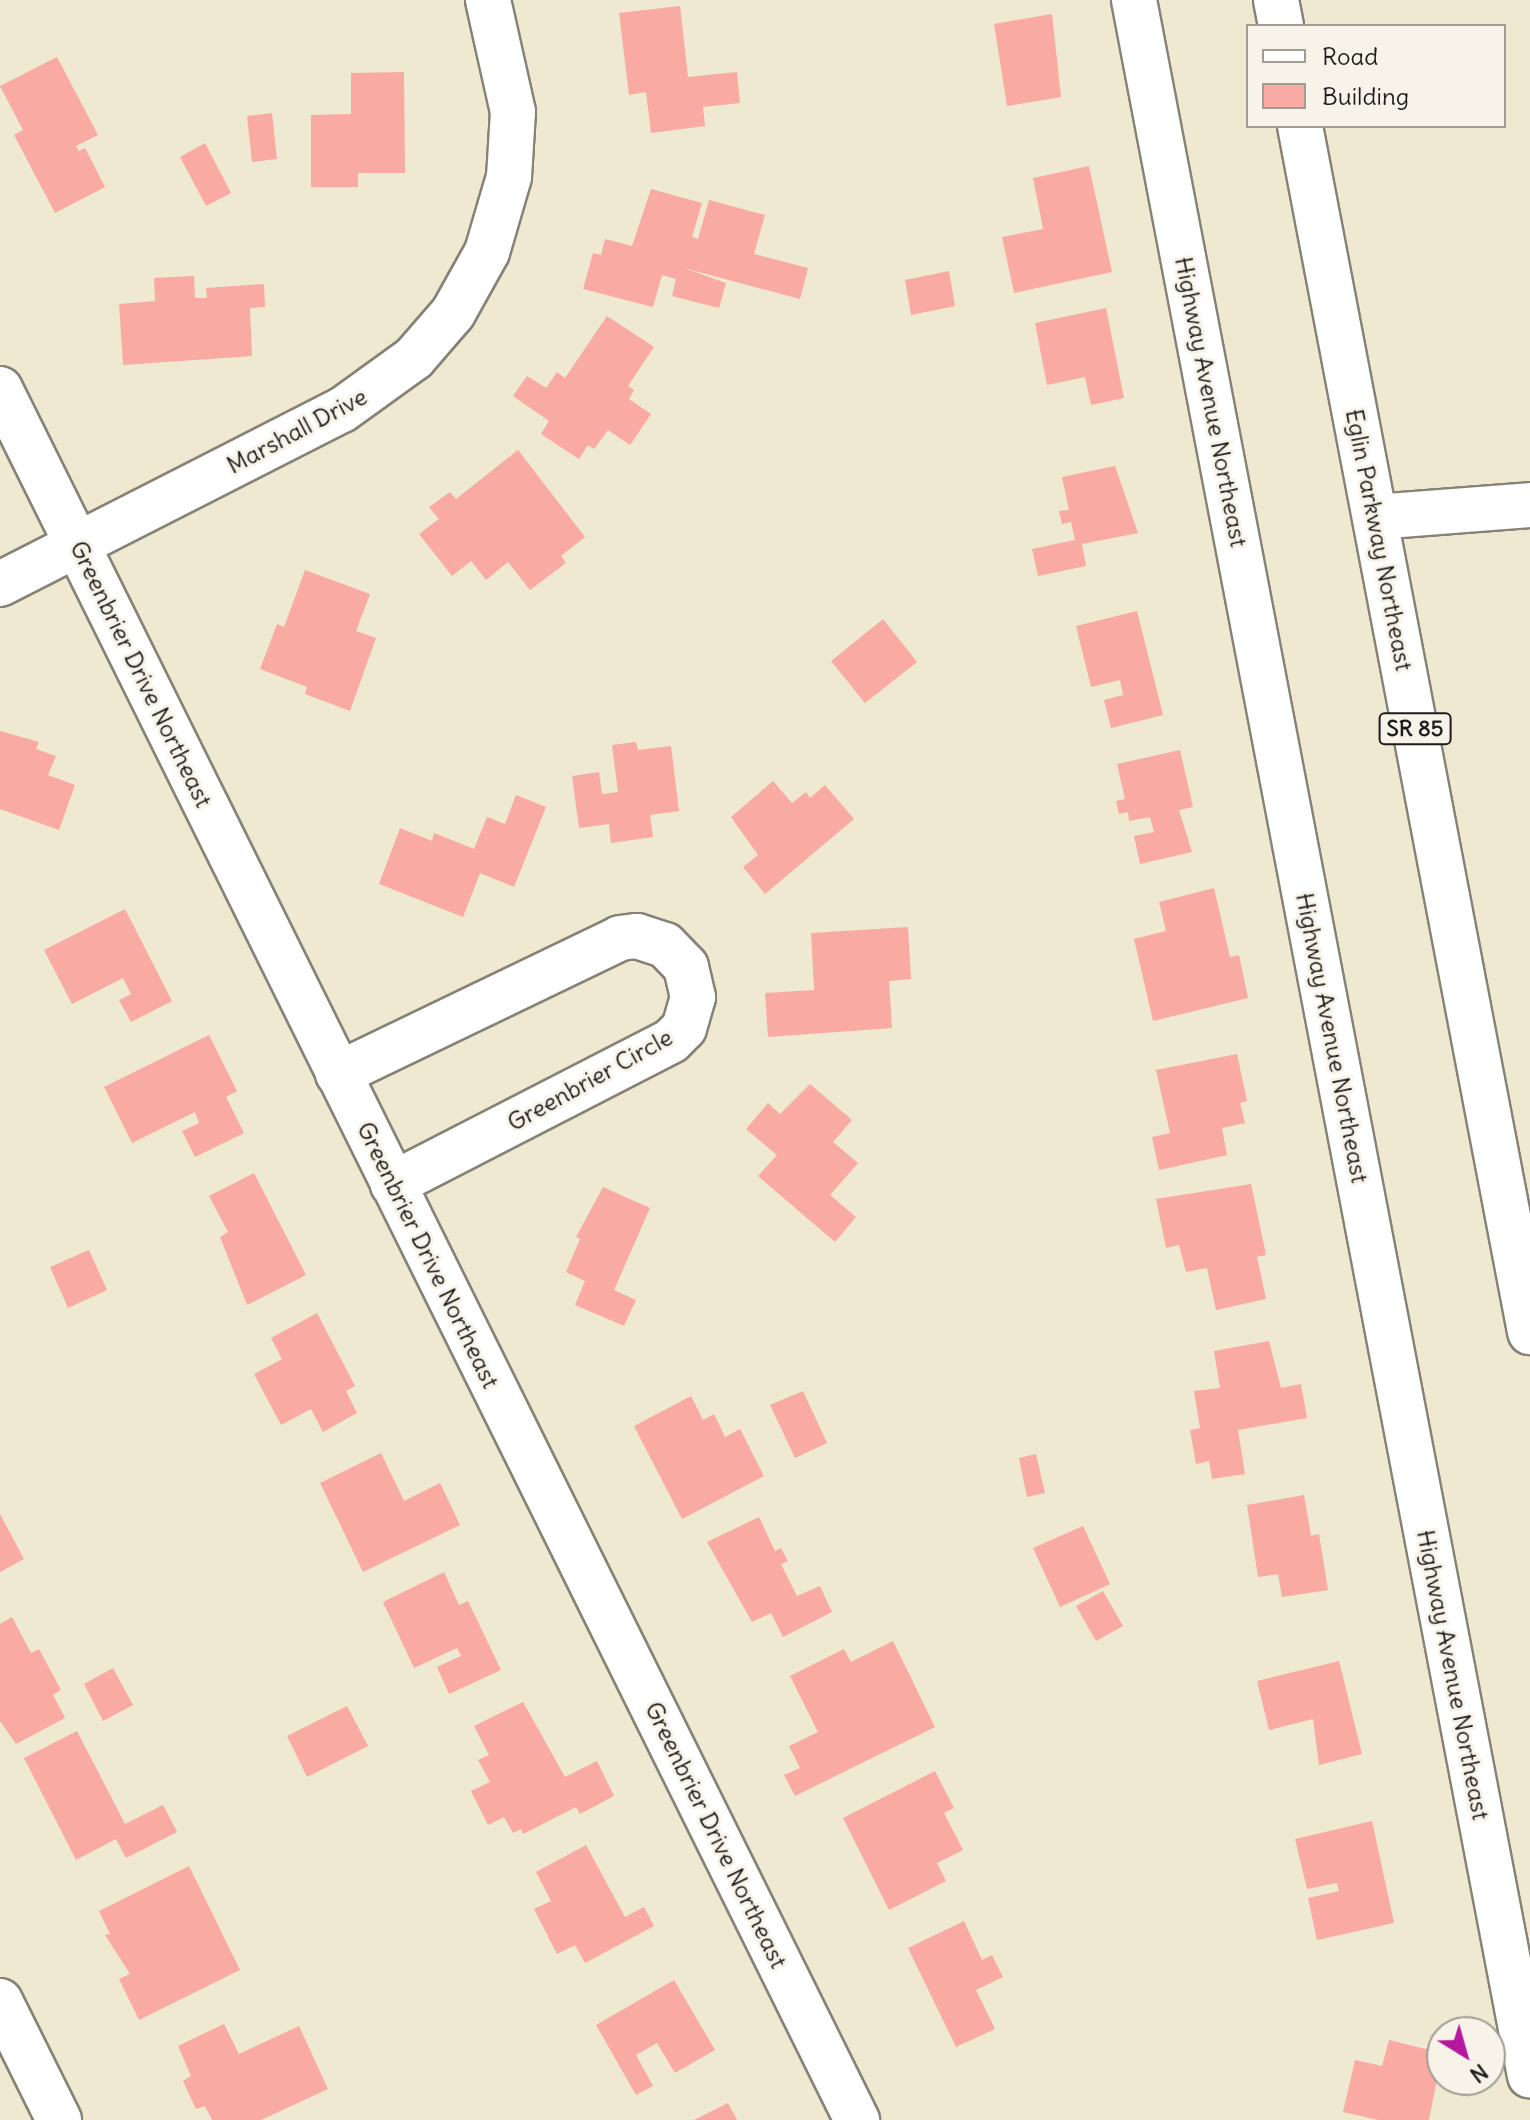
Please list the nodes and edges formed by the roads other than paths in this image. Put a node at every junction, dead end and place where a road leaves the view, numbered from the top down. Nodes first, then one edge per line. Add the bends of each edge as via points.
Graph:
1 (488, 0) edge
2 (1134, 0) edge
3 (1276, 0) edge
4 (1281, 24) edge
5 (1300, 128) edge
6 (0, 389) edge
7 (1530, 505) edge
8 (1375, 517) junction
9 (77, 544) junction
10 (0, 584) edge
11 (338, 1074) junction
12 (393, 1184) junction
13 (1530, 1332) edge
14 (0, 2001) edge
15 (1530, 2076) edge
16 (59, 2120) edge
17 (857, 2120) edge

1 - 9 main road, Marshall Drive via 513,112 509,177 487,252 453,313 414,358 365,397
2 - 15 main road, Highway Avenue Northeast
3 - 4 main road
5 - 8 main road, Eglin Parkway Northeast / SR 85
6 - 9 main road, Greenbrier Drive Northeast
7 - 8 main road
8 - 13 main road, Eglin Parkway Northeast / SR 85
9 - 10 main road, Marshall Drive
9 - 11 main road, Greenbrier Drive Northeast
11 - 12 main road, Greenbrier Drive Northeast
11 - 12 main road, Greenbrier Circle via 620,938 637,936 665,945 686,967 693,997 684,1028 671,1041
12 - 17 main road, Greenbrier Drive Northeast
14 - 16 main road

